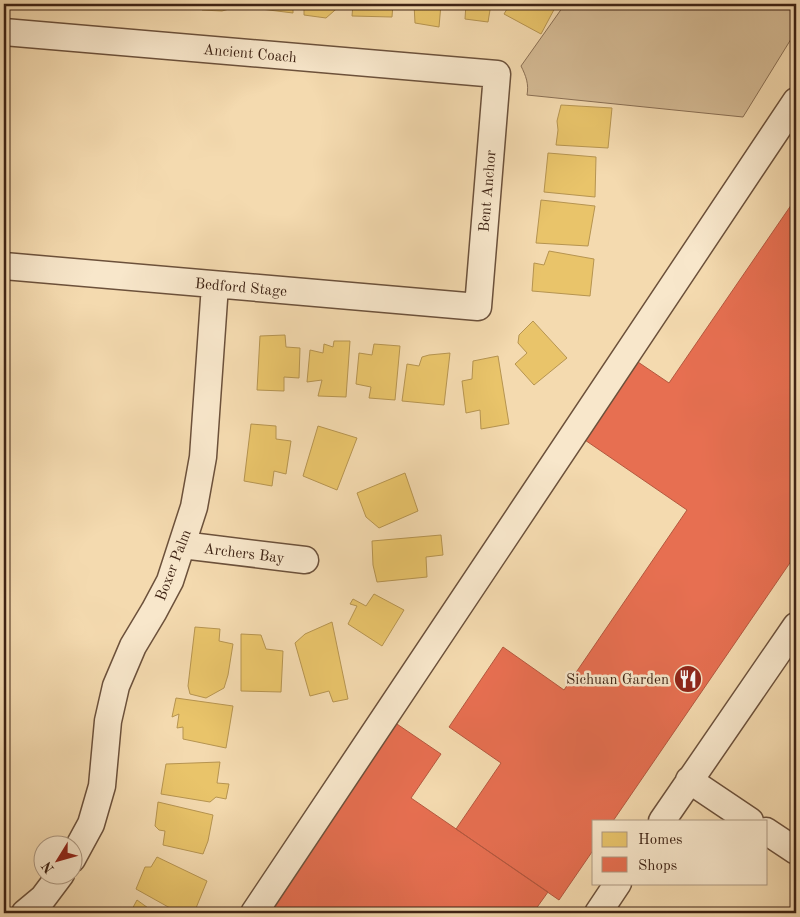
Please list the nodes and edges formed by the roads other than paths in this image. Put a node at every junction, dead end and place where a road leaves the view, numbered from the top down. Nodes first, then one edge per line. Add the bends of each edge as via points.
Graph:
1 (4, 32) edge
2 (497, 74) joint
3 (796, 101) edge
4 (4, 266) edge
5 (215, 285) junction
6 (478, 307) joint
7 (182, 545) junction
8 (305, 560) dead end
9 (796, 626) edge
10 (689, 780) junction
11 (663, 820) edge
12 (749, 820) edge
13 (768, 833) edge
14 (82, 841) edge
15 (796, 852) edge
16 (54, 884) edge
17 (617, 884) edge
18 (25, 913) edge
19 (254, 913) edge
20 (598, 913) edge

1 - 2 street, Ancient Coach
2 - 6 street, Bent Anchor
3 - 19 street
4 - 5 street, Bedford Stage
5 - 6 street, Bedford Stage
5 - 7 street, Boxer Palm via 203,457 194,507
7 - 8 street, Archers Bay
7 - 14 street, Boxer Palm via 170,581 133,646 116,686 108,721 102,786 91,824
9 - 10 street
10 - 11 street
10 - 12 street
13 - 15 street
16 - 18 street
17 - 20 street

